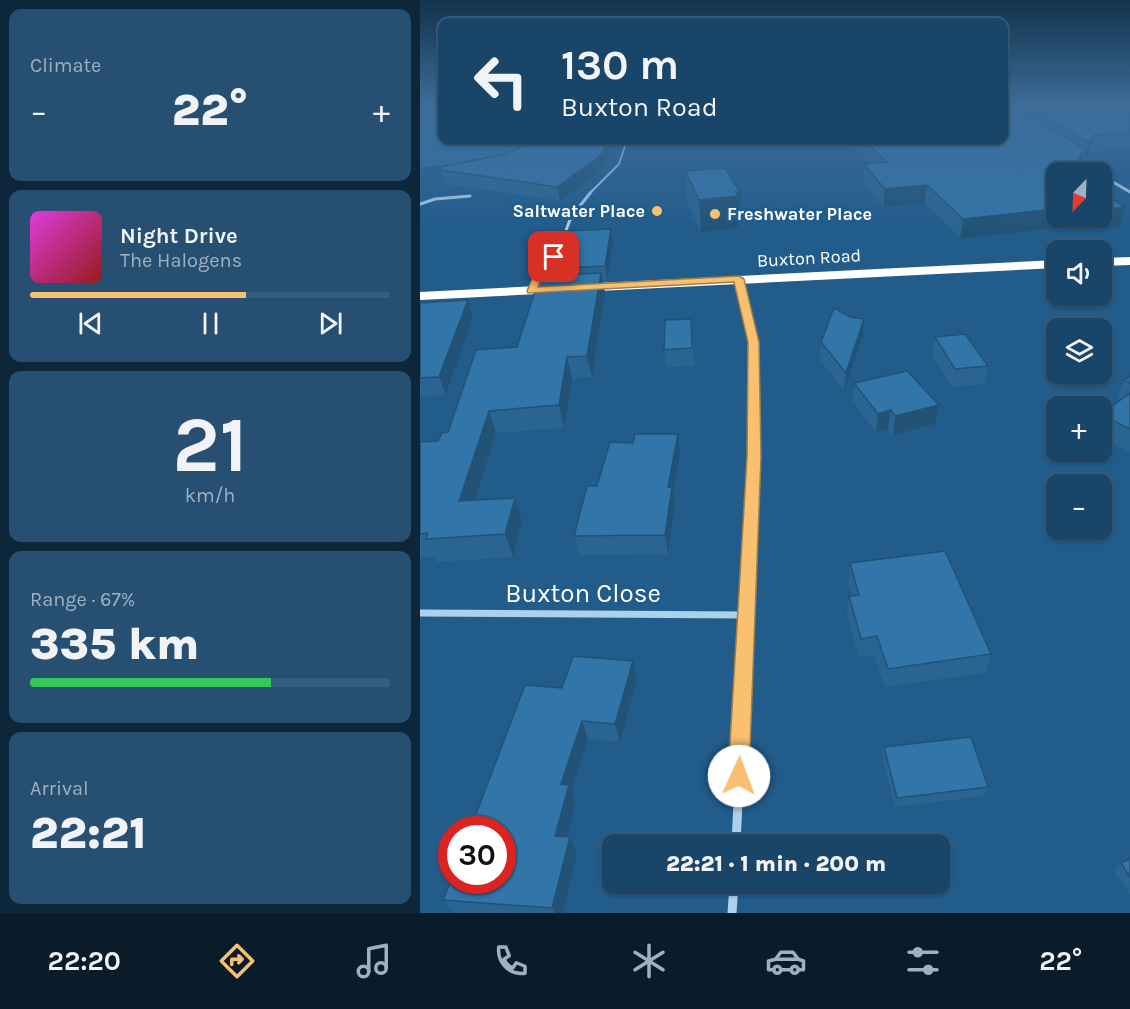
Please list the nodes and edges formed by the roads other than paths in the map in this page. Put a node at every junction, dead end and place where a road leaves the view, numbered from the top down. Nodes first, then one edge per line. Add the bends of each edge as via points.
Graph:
1 (624, 148) edge
2 (1072, 158) edge
3 (1079, 162) edge
4 (1112, 181) edge
5 (1130, 192) edge
6 (470, 196) dead end
7 (420, 204) edge
8 (562, 243) edge
9 (558, 252) edge
10 (1130, 261) edge
11 (1112, 262) edge
12 (1046, 264) edge
13 (739, 279) junction
14 (532, 291) junction
15 (420, 297) edge
16 (420, 613) edge
17 (746, 615) junction
18 (735, 834) edge
19 (733, 894) edge
20 (732, 913) edge

1 - 8 lane via 619,164 571,217
2 - 3 street
4 - 5 street
6 - 7 lane
9 - 14 lane via 541,267
10 - 11 highway
12 - 13 highway, Buxton Road
13 - 14 highway, Buxton Road
13 - 17 street via 754,342 754,457
14 - 15 highway, Buxton Road
16 - 17 street, Buxton Close
17 - 18 street
19 - 20 street

